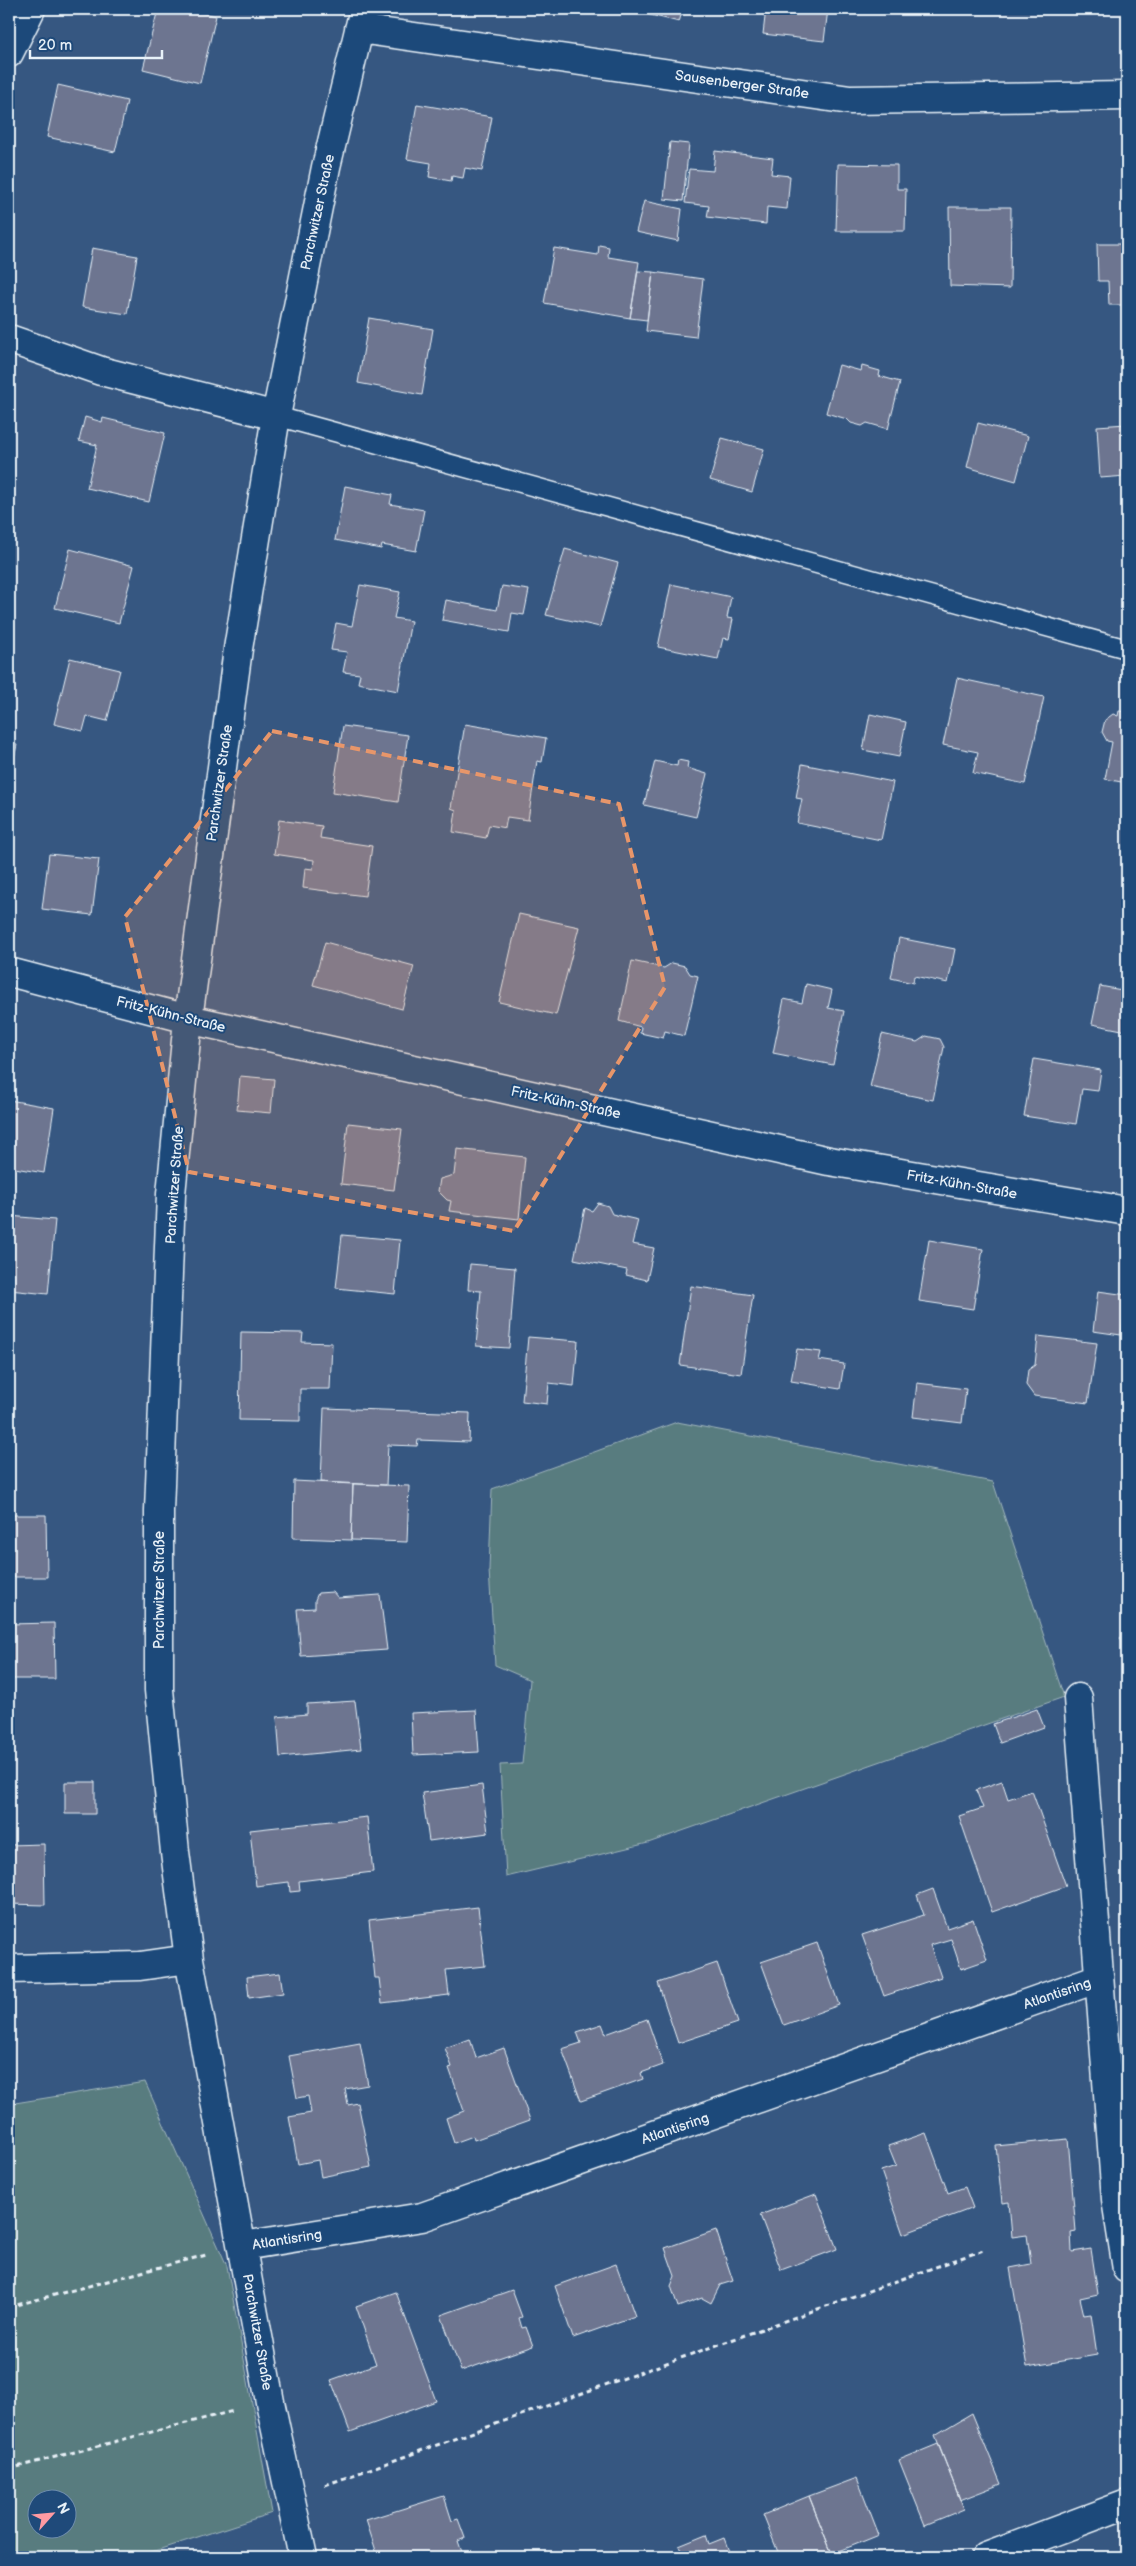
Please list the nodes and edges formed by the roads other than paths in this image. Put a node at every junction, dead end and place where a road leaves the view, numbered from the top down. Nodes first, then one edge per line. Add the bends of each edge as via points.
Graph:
1 (31, 9) edge
2 (362, 19) edge
3 (9, 53) edge
4 (1127, 96) edge
5 (9, 339) edge
6 (276, 416) junction
7 (1127, 649) edge
8 (9, 972) edge
9 (188, 1019) junction
10 (1127, 1211) edge
11 (1078, 1698) dead end
12 (189, 1959) junction
13 (9, 1969) edge
14 (1099, 1978) junction
15 (243, 2246) junction
16 (1127, 2269) edge
17 (1127, 2504) edge
18 (303, 2557) edge
19 (986, 2557) edge

1 - 3 main road
2 - 4 main road, Sausenberger Straße via 850,100
2 - 6 main road, Parchwitzer Straße via 326,167
5 - 6 main road via 101,371
6 - 7 lane
6 - 9 main road, Parchwitzer Straße via 238,649
8 - 9 main road, Fritz-Kühn-Straße
9 - 10 main road, Fritz-Kühn-Straße via 829,1160
9 - 12 main road, Parchwitzer Straße via 170,1214 158,1511 159,1690
11 - 14 main road, Atlantisring
12 - 13 main road via 140,1966
12 - 15 main road, Parchwitzer Straße
14 - 15 main road, Atlantisring via 422,2217
14 - 16 main road, Atlantisring via 1116,2199
15 - 18 main road, Parchwitzer Straße via 270,2402
17 - 19 main road

